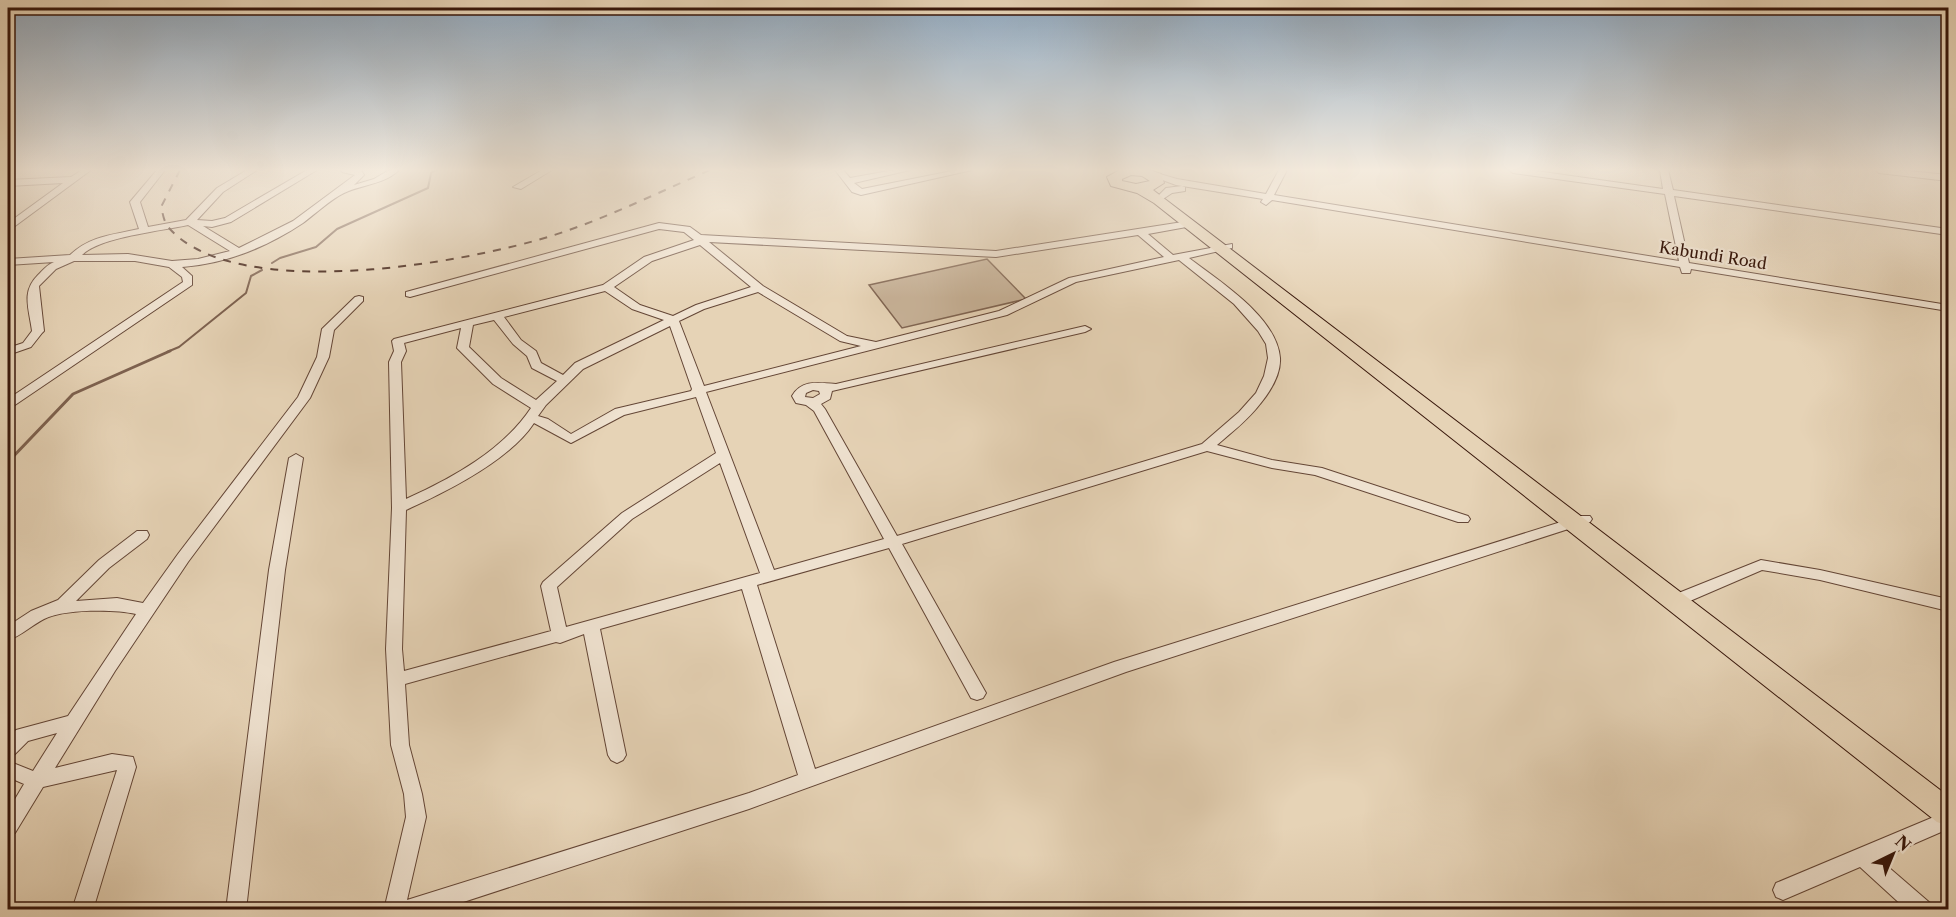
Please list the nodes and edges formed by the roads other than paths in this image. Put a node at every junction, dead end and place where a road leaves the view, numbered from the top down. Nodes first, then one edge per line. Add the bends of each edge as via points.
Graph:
1 (28, 213) edge
2 (138, 213) edge
3 (197, 213) edge
4 (240, 213) edge
5 (309, 213) edge
6 (1173, 213) edge
7 (1187, 213) edge
8 (1345, 213) edge
9 (1673, 213) edge
10 (1834, 213) edge
11 (1838, 213) edge
12 (189, 222) junction
13 (1189, 224) junction
14 (1948, 226) edge
15 (8, 227) edge
16 (144, 231) junction
17 (1140, 232) junction
18 (1948, 232) edge
19 (701, 239) junction
20 (1224, 247) junction
21 (238, 252) junction
22 (1176, 257) junction
23 (73, 258) junction
24 (8, 262) edge
25 (172, 264) junction
26 (1685, 268) junction
27 (607, 287) junction
28 (759, 288) junction
29 (410, 294) dead end
30 (359, 299) dead end
31 (1948, 308) edge
32 (1948, 313) edge
33 (497, 316) junction
34 (672, 321) junction
35 (468, 323) junction
36 (1085, 329) dead end
37 (877, 345) junction
38 (8, 352) edge
39 (564, 380) junction
40 (698, 392) junction
41 (8, 404) edge
42 (538, 407) junction
43 (530, 418) junction
44 (1207, 447) junction
45 (724, 454) junction
46 (296, 458) dead end
47 (399, 508) junction
48 (1463, 519) dead end
49 (1581, 520) junction
50 (142, 535) dead end
51 (893, 542) junction
52 (769, 577) junction
53 (748, 583) junction
54 (1682, 598) junction
55 (1948, 605) edge
56 (56, 608) junction
57 (147, 610) junction
58 (591, 627) junction
59 (8, 634) edge
60 (560, 636) junction
61 (396, 680) junction
62 (977, 693) dead end
63 (75, 721) junction
64 (8, 750) edge
65 (617, 755) dead end
66 (8, 769) edge
67 (809, 779) junction
68 (36, 781) junction
69 (1948, 800) edge
70 (1948, 813) edge
71 (1948, 820) edge
72 (8, 827) edge
73 (1863, 857) junction
74 (1783, 890) dead end
75 (82, 909) edge
76 (236, 909) edge
77 (394, 909) edge
78 (407, 909) edge
79 (1923, 909) edge

1 - 15 street
2 - 16 street
3 - 12 street
4 - 12 street via 212,224
5 - 21 street via 283,232
6 - 13 highway
7 - 20 highway
8 - 26 street, Kabundi Road
9 - 26 street
10 - 18 street
11 - 14 street
12 - 16 street
12 - 21 street
13 - 17 street
13 - 20 highway
16 - 23 street via 94,242
17 - 19 street via 996,254
17 - 22 street
19 - 27 street via 648,259
19 - 28 street
19 - 29 street via 682,227 659,226
20 - 22 street
20 - 49 highway
21 - 25 street
22 - 37 street via 1073,280 1002,313
22 - 44 street via 1259,322 1270,340 1274,357 1261,394
23 - 24 street
23 - 25 street via 134,257
23 - 38 street via 52,267 34,285 38,331 27,345
25 - 41 street via 187,276 188,283
26 - 31 street, Kabundi Road
26 - 32 street, Kabundi Road
27 - 33 street
27 - 34 street via 636,307
28 - 34 street via 718,300
28 - 37 street via 844,339
30 - 57 street via 328,329 323,357 304,398
33 - 35 street
33 - 39 street via 536,365
34 - 39 street via 587,362
34 - 40 street
35 - 42 street via 464,348 497,381
35 - 47 street via 398,341 400,351 395,362
36 - 51 street via 823,397
37 - 40 street
39 - 42 street
40 - 43 street via 620,412 571,440
40 - 45 street
42 - 43 street
43 - 47 street via 512,441 466,474
44 - 48 street via 1317,471
44 - 51 street
45 - 52 street
45 - 60 street via 627,516 549,585
46 - 76 street via 277,570
47 - 61 street
49 - 54 highway
49 - 67 street via 1120,667
50 - 56 street
51 - 52 street
51 - 62 street
52 - 53 street
53 - 58 street
53 - 67 street
54 - 55 street via 1761,565
54 - 69 highway
54 - 70 highway
56 - 57 street via 117,604
56 - 59 street
57 - 63 street
58 - 60 street
58 - 65 street
60 - 61 street
61 - 77 street via 399,745 416,817
63 - 64 street via 22,735
63 - 68 street
66 - 68 street
67 - 78 street
68 - 72 street
68 - 75 street via 126,762
71 - 73 street
73 - 74 street
73 - 79 street

